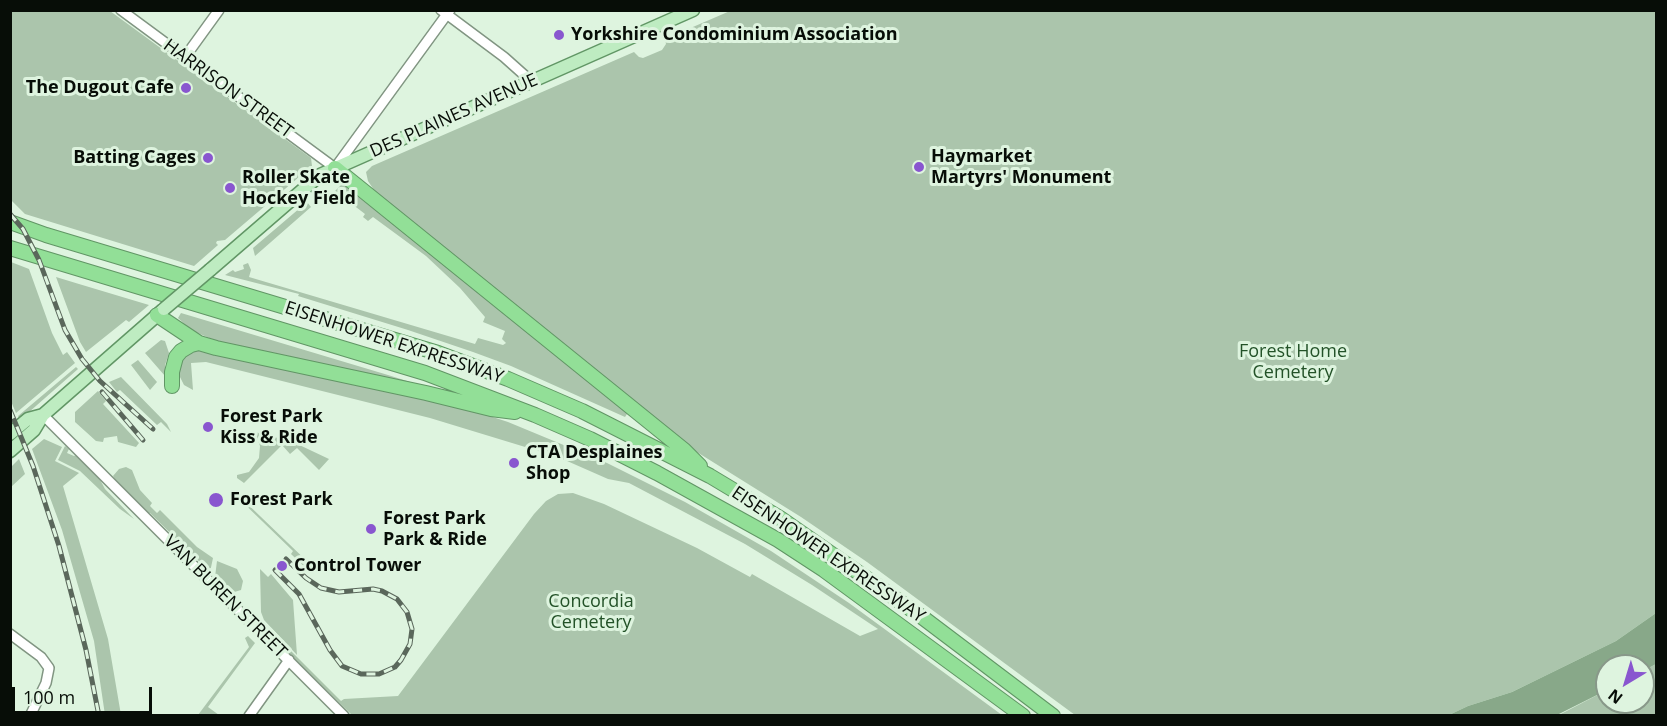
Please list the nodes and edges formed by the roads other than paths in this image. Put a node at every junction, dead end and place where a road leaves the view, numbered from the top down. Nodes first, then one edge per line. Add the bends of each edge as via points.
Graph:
1 (122, 10) edge
2 (219, 10) edge
3 (693, 10) edge
4 (446, 12) edge
5 (184, 57) junction
6 (532, 82) junction
7 (335, 168) junction
8 (10, 222) edge
9 (10, 248) edge
10 (160, 312) junction
11 (199, 343) junction
12 (172, 386) dead end
13 (43, 415) junction
14 (535, 415) junction
15 (10, 434) edge
16 (10, 451) edge
17 (710, 476) junction
18 (10, 634) edge
19 (289, 660) junction
20 (30, 716) edge
21 (249, 716) edge
22 (344, 716) edge
23 (1023, 716) edge
24 (1053, 716) edge

1 - 5 street, HARRISON STREET
2 - 5 street
3 - 6 main road, DES PLAINES AVENUE
4 - 6 street
4 - 7 street
5 - 7 street, HARRISON STREET
6 - 7 main road, DES PLAINES AVENUE
7 - 10 main road, DES PLAINES AVENUE, bridge via 320,175
7 - 17 highway via 684,450
8 - 17 highway, EISENHOWER EXPRESSWAY via 448,357 582,411
9 - 14 highway, EISENHOWER EXPRESSWAY via 425,373
10 - 11 highway
10 - 13 main road, DES PLAINES AVENUE
11 - 12 highway via 176,357
11 - 14 highway via 491,409
13 - 15 main road, DES PLAINES AVENUE via 27,419
13 - 16 main road, DES PLAINES AVENUE via 34,430
13 - 19 street, VAN BUREN STREET
14 - 23 highway, EISENHOWER EXPRESSWAY via 657,472 778,540
17 - 24 highway, EISENHOWER EXPRESSWAY via 845,562
18 - 20 street via 41,657 49,668
19 - 21 street
19 - 22 street, VAN BUREN STREET

